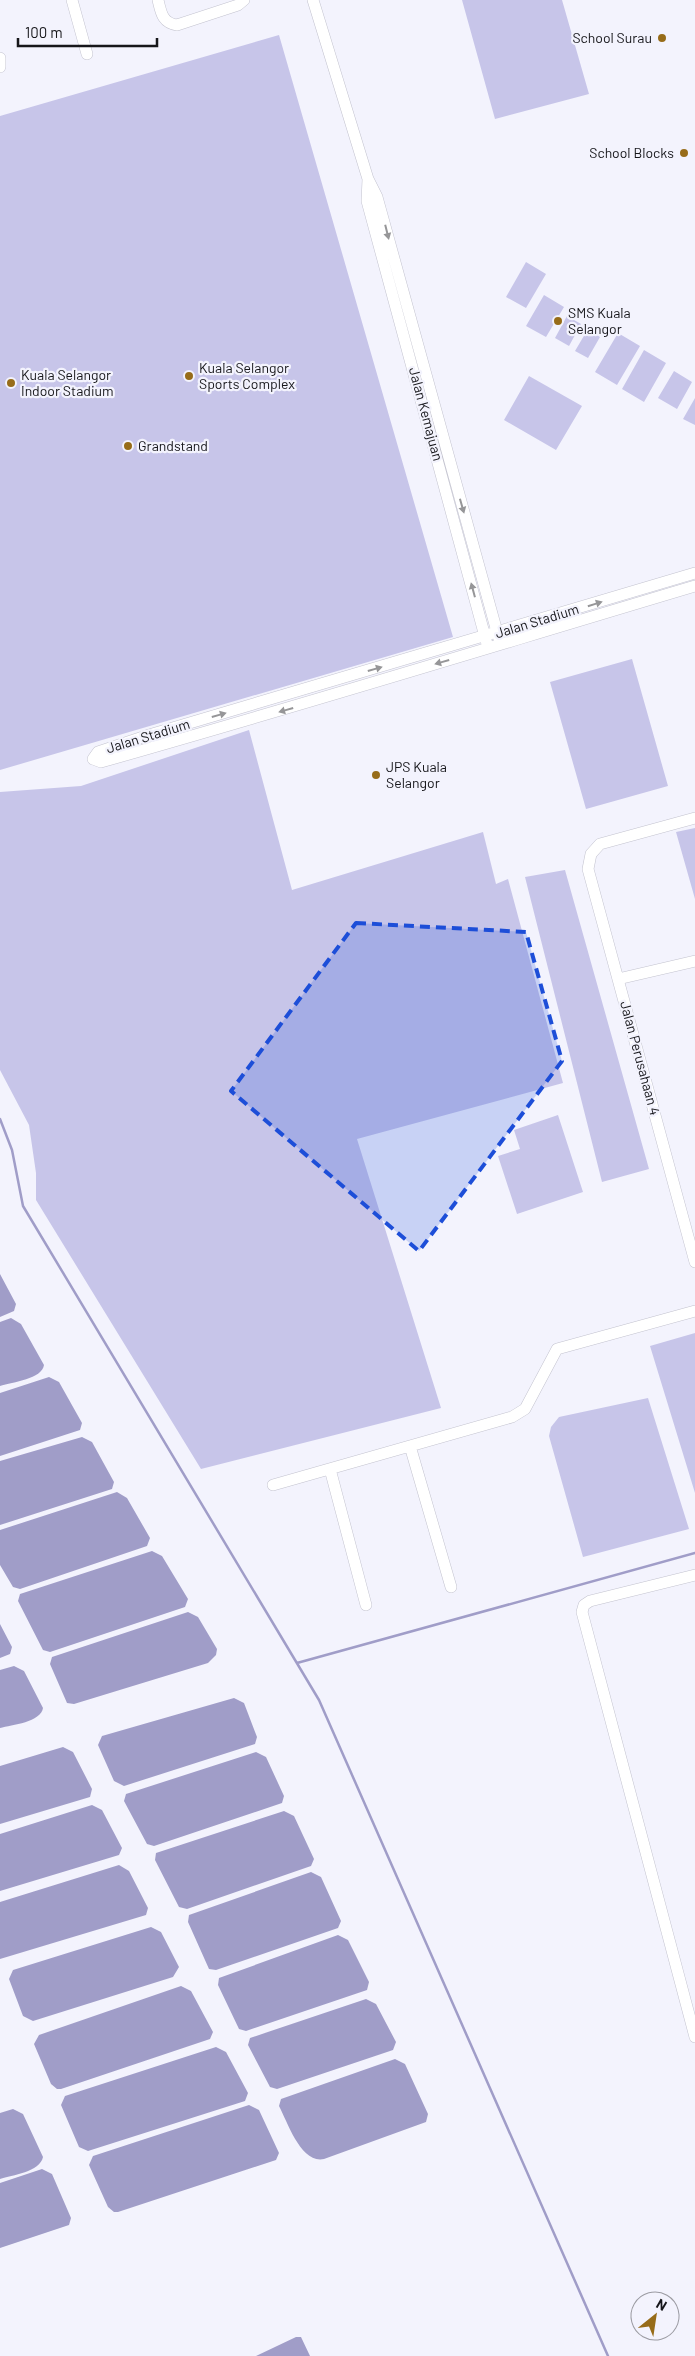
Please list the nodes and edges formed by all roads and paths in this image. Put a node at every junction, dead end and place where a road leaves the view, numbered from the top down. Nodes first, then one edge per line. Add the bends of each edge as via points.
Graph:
1 (72, 0) edge
2 (158, 0) edge
3 (244, 0) edge
4 (313, 0) edge
5 (87, 54) dead end
6 (368, 179) junction
7 (695, 573) edge
8 (695, 586) edge
9 (485, 637) junction
10 (499, 639) junction
11 (488, 648) junction
12 (695, 818) edge
13 (695, 961) edge
14 (618, 979) junction
15 (695, 1262) edge
16 (695, 1311) edge
17 (410, 1446) junction
18 (330, 1469) junction
19 (273, 1485) dead end
20 (695, 1575) edge
21 (451, 1587) dead end
22 (366, 1605) dead end
23 (695, 2037) edge

1 - 5 street
2 - 3 street via 163,17 169,23 177,24 238,5
4 - 6 street, Jalan Kemajuan
9 -> 6 street, Jalan Kemajuan via 367,201
6 -> 10 street, Jalan Kemajuan via 377,197
10 -> 7 street, Jalan Stadium
8 - 10 street, Jalan Stadium
9 - 10 street, Jalan Stadium
9 - 11 street, Jalan Kemajuan
11 -> 9 street, Jalan Stadium via 101,762 93,759 98,752 148,735
10 - 11 street, Jalan Stadium
12 - 14 street, Jalan Perusahaan 4 via 600,844 592,854 588,869
13 - 14 street
14 - 15 street, Jalan Perusahaan 4
16 - 17 street via 557,1349 525,1409 518,1414
17 - 18 street
17 - 21 street
18 - 19 street
18 - 22 street
20 - 23 street via 590,1602 584,1605 582,1612

